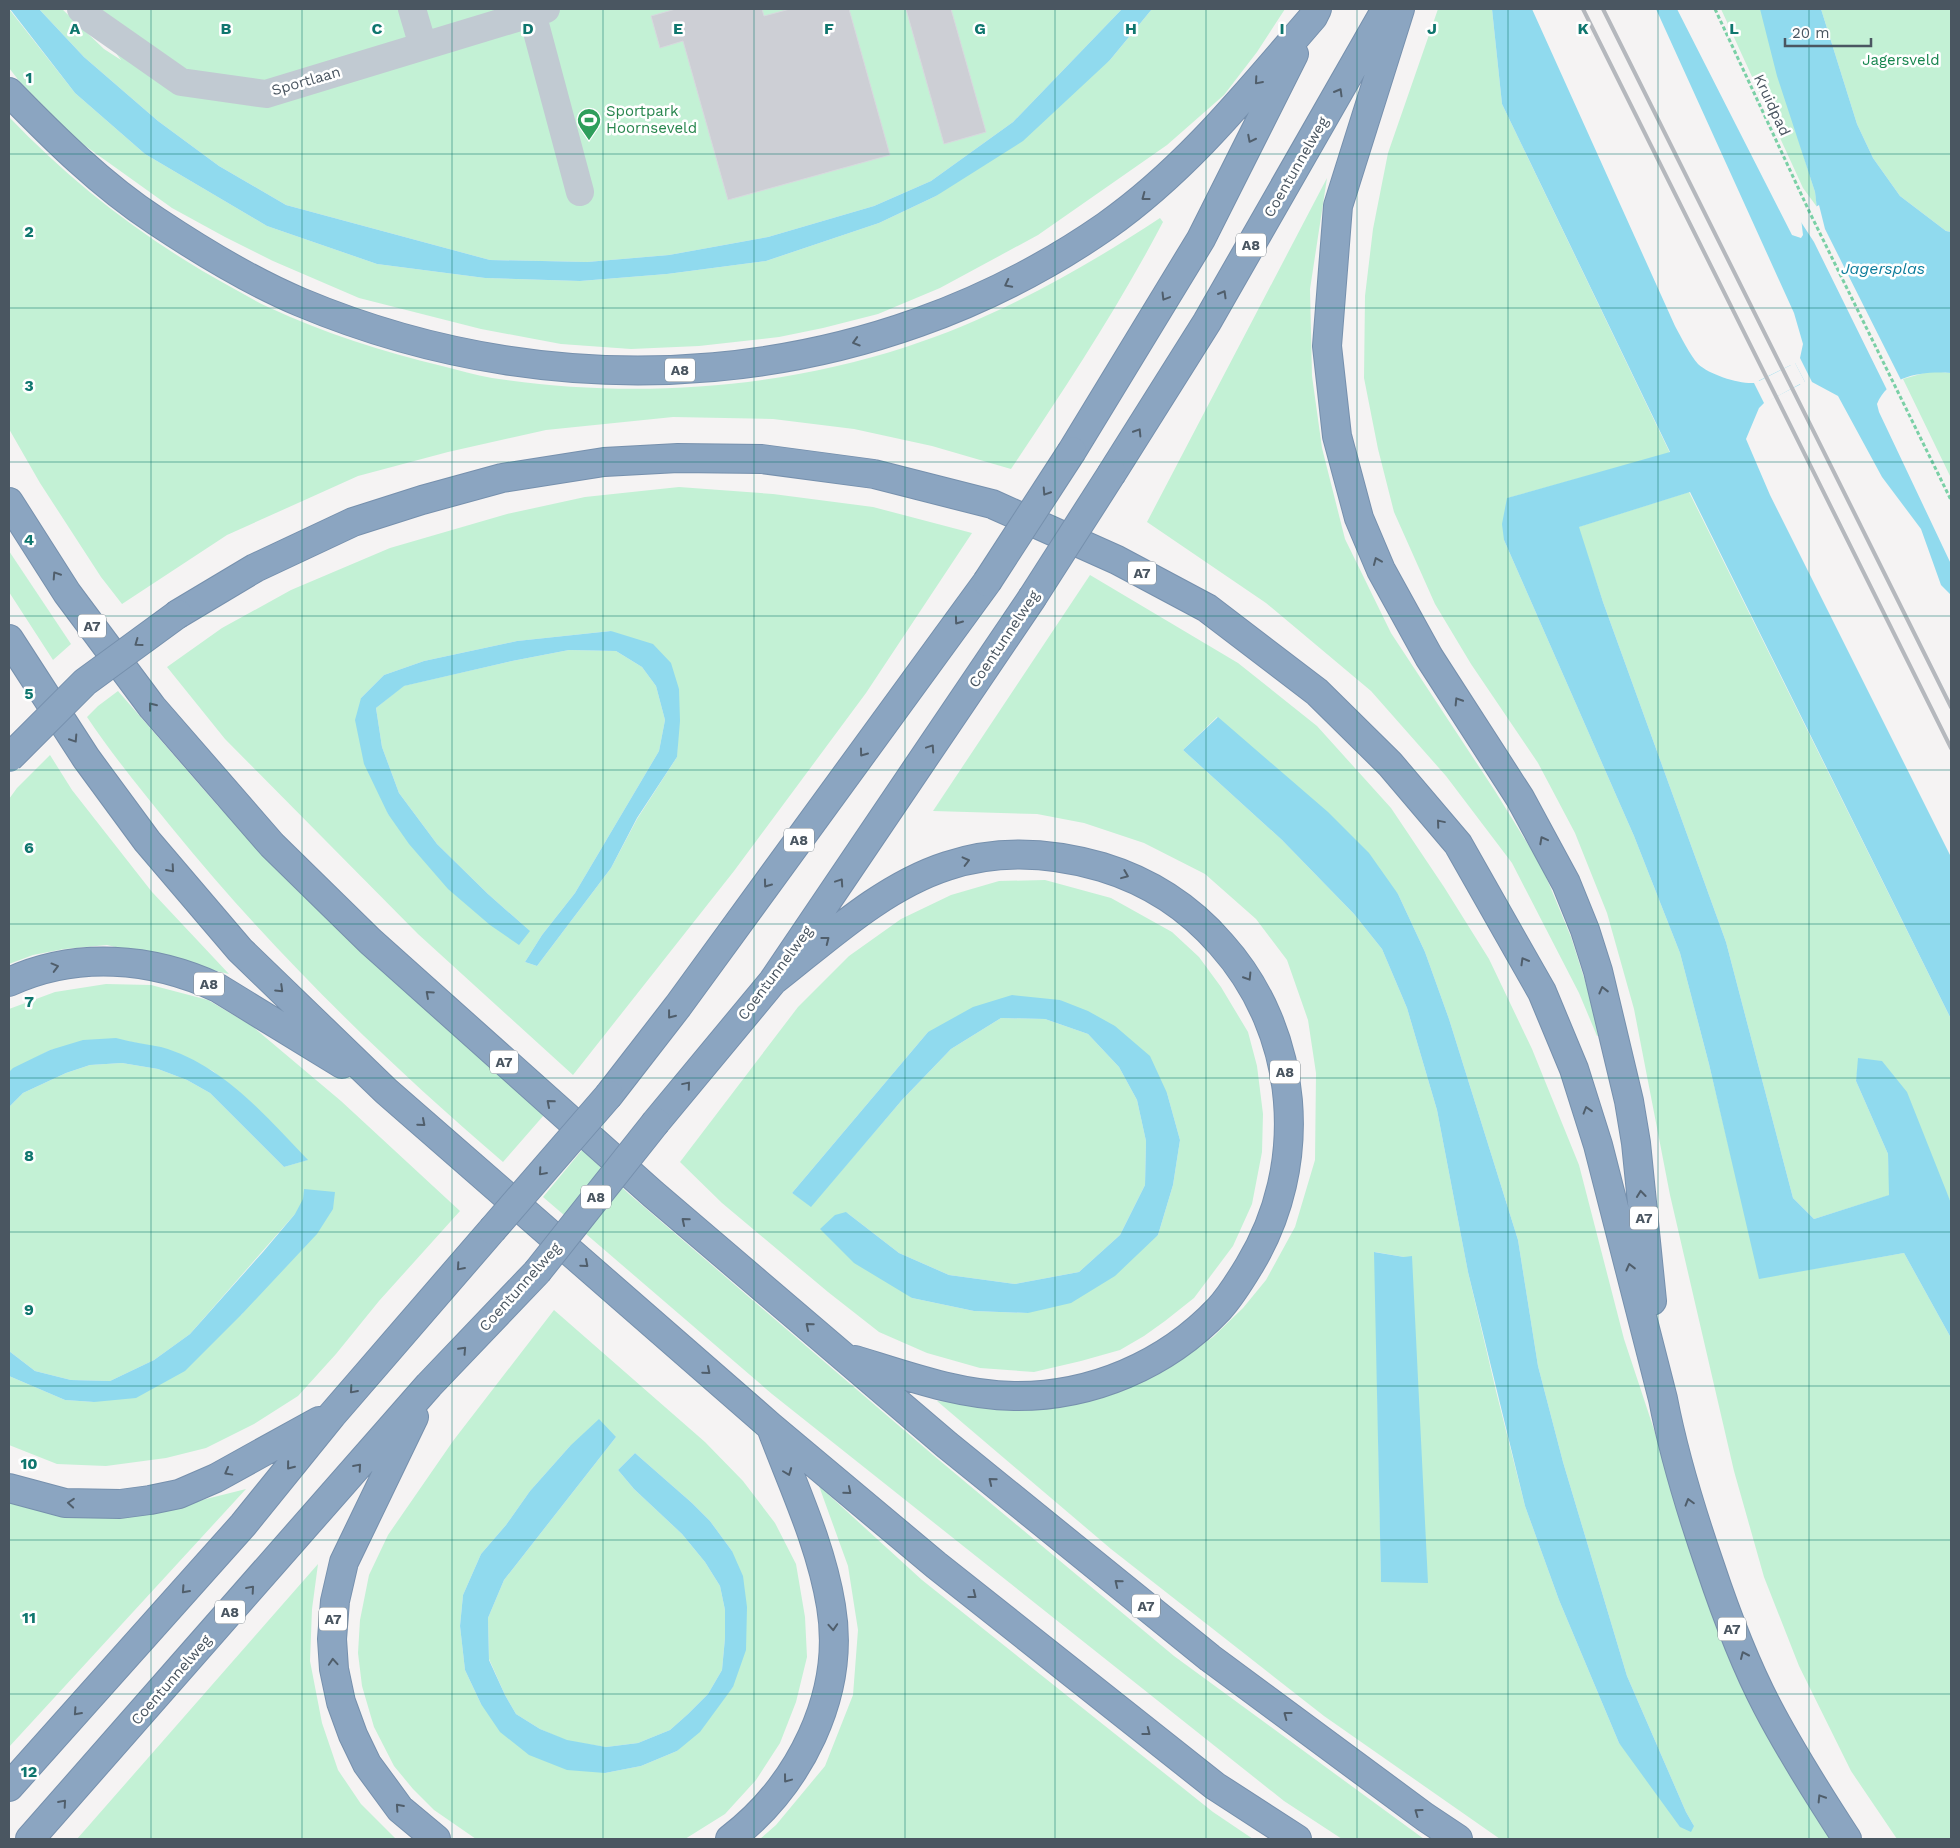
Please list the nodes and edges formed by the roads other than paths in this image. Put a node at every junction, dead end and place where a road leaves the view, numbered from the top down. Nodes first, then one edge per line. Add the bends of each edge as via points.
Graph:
1 (81, 9) edge
2 (412, 9) edge
3 (539, 11) edge
4 (1315, 13) edge
5 (1392, 13) edge
6 (423, 46) junction
7 (9, 92) edge
8 (580, 192) dead end
9 (9, 502) edge
10 (9, 639) edge
11 (9, 758) edge
12 (773, 981) junction
13 (9, 982) edge
14 (386, 1091) junction
15 (846, 1358) junction
16 (430, 1385) junction
17 (1663, 1399) junction
18 (332, 1415) junction
19 (770, 1426) junction
20 (9, 1488) edge
21 (9, 1788) edge
22 (30, 1839) edge
23 (436, 1839) edge
24 (730, 1839) edge
25 (1297, 1839) edge
26 (1458, 1839) edge
27 (1847, 1839) edge

1 - 6 street, Sportlaan via 181,82 266,94
2 - 6 street
3 - 6 street, Sportlaan
3 - 8 street
4 -> 7 highway, A8 via 1216,129 1154,190 1106,226 1053,258 1007,284 925,321 845,346 760,362 688,370 586,370 507,361 436,347 359,324 299,301 239,271 141,211 83,164
4 -> 18 highway, A8, bridge via 1201,239 1072,451 987,582 678,1006 609,1095
12 -> 5 highway, Coentunnelweg / A8, bridge via 1112,474
17 -> 5 highway, A7 via 1633,1128 1598,971 1585,930 1566,883 1520,798 1429,657 1381,570 1359,518 1337,436 1327,346 1338,206
15 -> 9 highway, A7 via 539,1093 370,941 272,845 152,707 67,592
10 -> 14 highway via 86,758 147,841 240,950
17 -> 11 highway, A7, bridge via 1598,1145 1574,1069 1542,992 1458,844 1390,764 1318,692 1207,608 1117,560 992,504 874,474 762,459 678,458 604,462 502,478 353,522 255,568 178,614 85,682
12 -> 15 highway, A8 via 863,911 892,892 944,866 1013,853 1069,858 1140,881 1182,907 1214,935 1243,969 1255,989 1278,1043 1286,1074 1289,1101 1287,1157 1270,1224 1256,1254 1221,1307 1200,1328 1154,1361 1092,1386 1017,1396 964,1391
16 -> 12 highway, Coentunnelweg / A8, bridge via 537,1272
13 -> 14 highway, A8 via 62,965 88,962 129,963 175,971 231,996
14 -> 19 highway
26 -> 15 highway, A7 via 1210,1658 947,1445
22 -> 16 highway, Coentunnelweg / A8
23 -> 16 highway, A7 via 400,1809 367,1764 342,1702 334,1669 332,1639 335,1601 344,1562
27 -> 17 highway, A7 via 1766,1704 1729,1621 1693,1515 1671,1440
18 -> 20 highway, A8 via 216,1478 179,1494 120,1504 65,1503
18 -> 21 highway, A8 via 243,1525
19 -> 24 highway via 816,1543 825,1575 832,1608 832,1669 817,1726 802,1756 776,1794 744,1829
19 -> 25 highway via 936,1565 1215,1786

